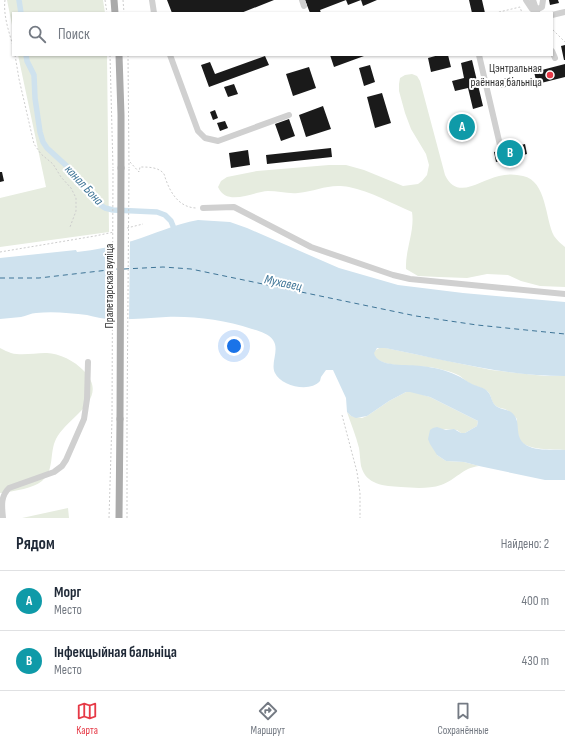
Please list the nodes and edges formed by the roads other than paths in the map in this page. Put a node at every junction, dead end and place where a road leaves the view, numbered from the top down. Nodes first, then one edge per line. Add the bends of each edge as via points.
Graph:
1 (114, 0) edge
2 (152, 0) edge
3 (526, 0) edge
4 (533, 0) edge
5 (543, 0) edge
6 (115, 12) edge
7 (154, 12) edge
8 (537, 12) edge
9 (565, 12) edge
10 (553, 15) edge
11 (553, 53) edge
12 (119, 56) edge
13 (170, 56) edge
14 (479, 56) edge
15 (555, 58) dead end
16 (289, 115) dead end
17 (500, 145) dead end
18 (203, 208) road end
19 (565, 294) edge
20 (88, 362) dead end
21 (3, 518) edge
22 (119, 518) edge

1 - 6 main road
2 - 7 street
3 - 8 street
4 - 8 street
5 - 8 street via 542,7
9 - 10 street
11 - 15 street
12 - 22 main road, Пралетарская вуліца, bridge via 123,419
13 - 16 street via 198,131 205,138 218,141
14 - 17 street
18 - 19 street via 234,207 311,247 404,278
20 - 21 street via 84,419 66,460 54,472 9,488 4,493 2,501

